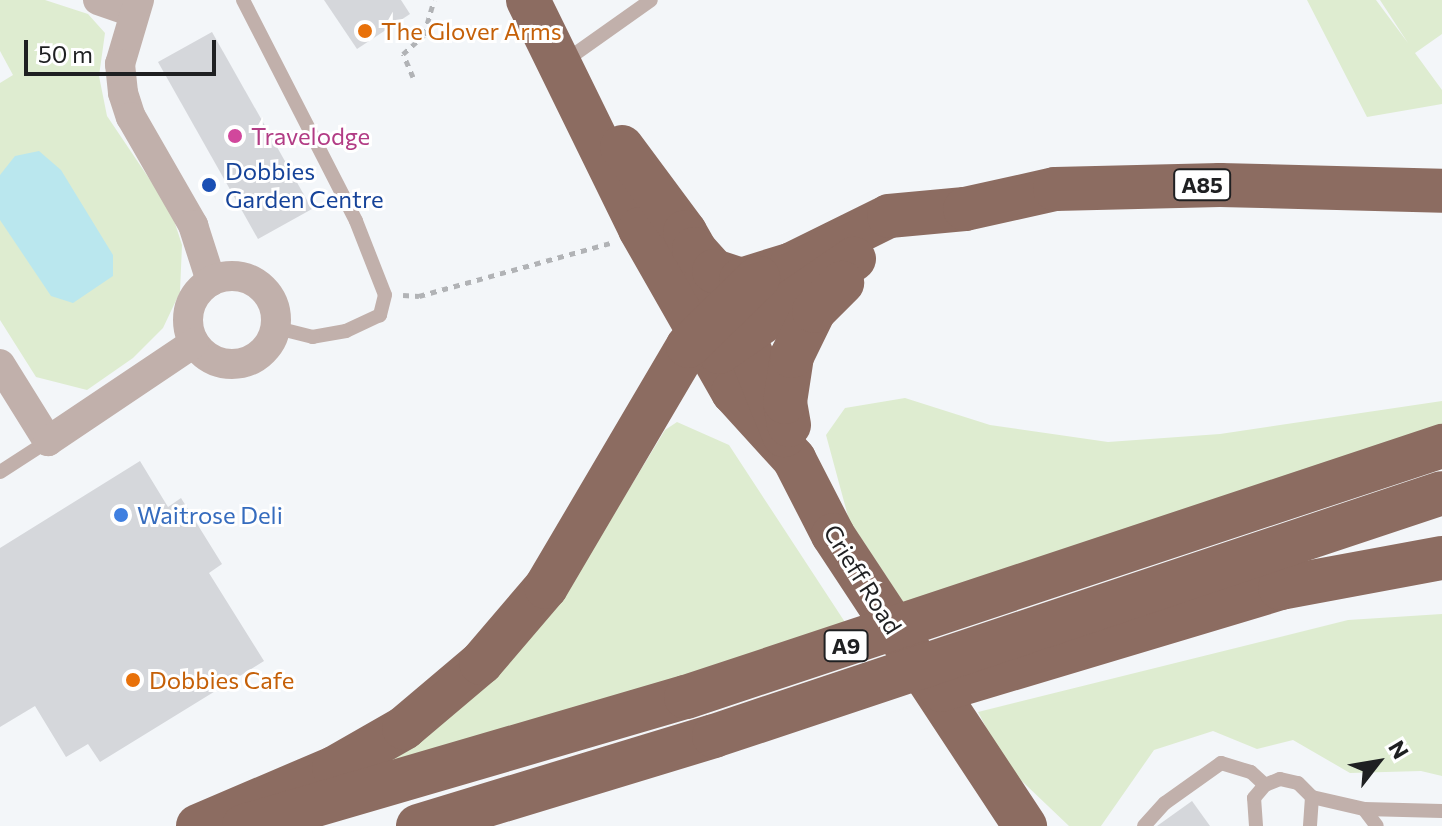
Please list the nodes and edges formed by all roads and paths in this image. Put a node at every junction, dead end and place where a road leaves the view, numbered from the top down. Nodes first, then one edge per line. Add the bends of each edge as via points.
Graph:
1 (98, 0) edge
2 (243, 0) edge
3 (434, 0) edge
4 (528, 0) edge
5 (651, 0) edge
6 (135, 6) edge
7 (561, 64) junction
8 (413, 77) dead end
9 (1442, 191) edge
10 (965, 209) junction
11 (640, 229) junction
12 (881, 242) junction
13 (694, 249) junction
14 (758, 278) junction
15 (211, 281) junction
16 (385, 295) junction
17 (276, 328) junction
18 (722, 334) junction
19 (194, 343) junction
20 (0, 364) edge
21 (48, 441) junction
22 (1442, 446) edge
23 (794, 459) junction
24 (0, 472) edge
25 (1442, 493) edge
26 (1442, 558) edge
27 (1265, 785) junction
28 (543, 791) junction
29 (1312, 797) junction
30 (1364, 809) junction
31 (1442, 811) edge
32 (198, 826) edge
33 (244, 826) edge
34 (418, 826) edge
35 (1025, 826) edge
36 (1144, 826) edge
37 (1256, 826) edge
38 (1310, 826) edge
39 (1377, 826) edge

1 - 6 street
2 - 16 lane via 356,221
3 - 8 path via 424,35 403,54
4 - 7 highway, A85
5 - 7 lane
6 - 15 street via 120,64 123,93 131,117 193,225
7 - 11 highway, A85
7 - 13 highway, A85
9 - 10 highway, A85 via 1220,185 1055,189
10 - 12 highway, A85
10 - 14 highway via 889,216
11 - 16 path via 586,253 419,296
11 - 18 highway, A85
12 - 18 highway, A85
12 - 23 highway, A85 via 814,311 792,356 785,402
13 - 14 highway via 728,279
13 - 18 highway, A85
14 - 18 highway
15 - 17 street via 252,281 272,300
15 - 19 street via 188,315
16 - 17 lane via 380,315 346,331 313,337
17 - 19 street via 263,353 238,365 213,360
18 - 23 highway, Crieff Road / A85 via 733,392
18 - 32 highway via 688,346 546,587 471,673 404,728 334,768
19 - 21 street
20 - 21 street
21 - 24 lane
22 - 33 highway, A9 via 686,697
23 - 35 highway, Crieff Road / A85 via 833,535
25 - 28 highway, A9
26 - 28 highway, A9 via 1280,588 844,717
27 - 29 lane via 1291,780
27 - 36 lane via 1251,772 1221,763 1165,803
27 - 37 lane via 1254,798
28 - 34 highway, A9
29 - 30 lane
29 - 38 lane
30 - 31 lane
30 - 39 lane

